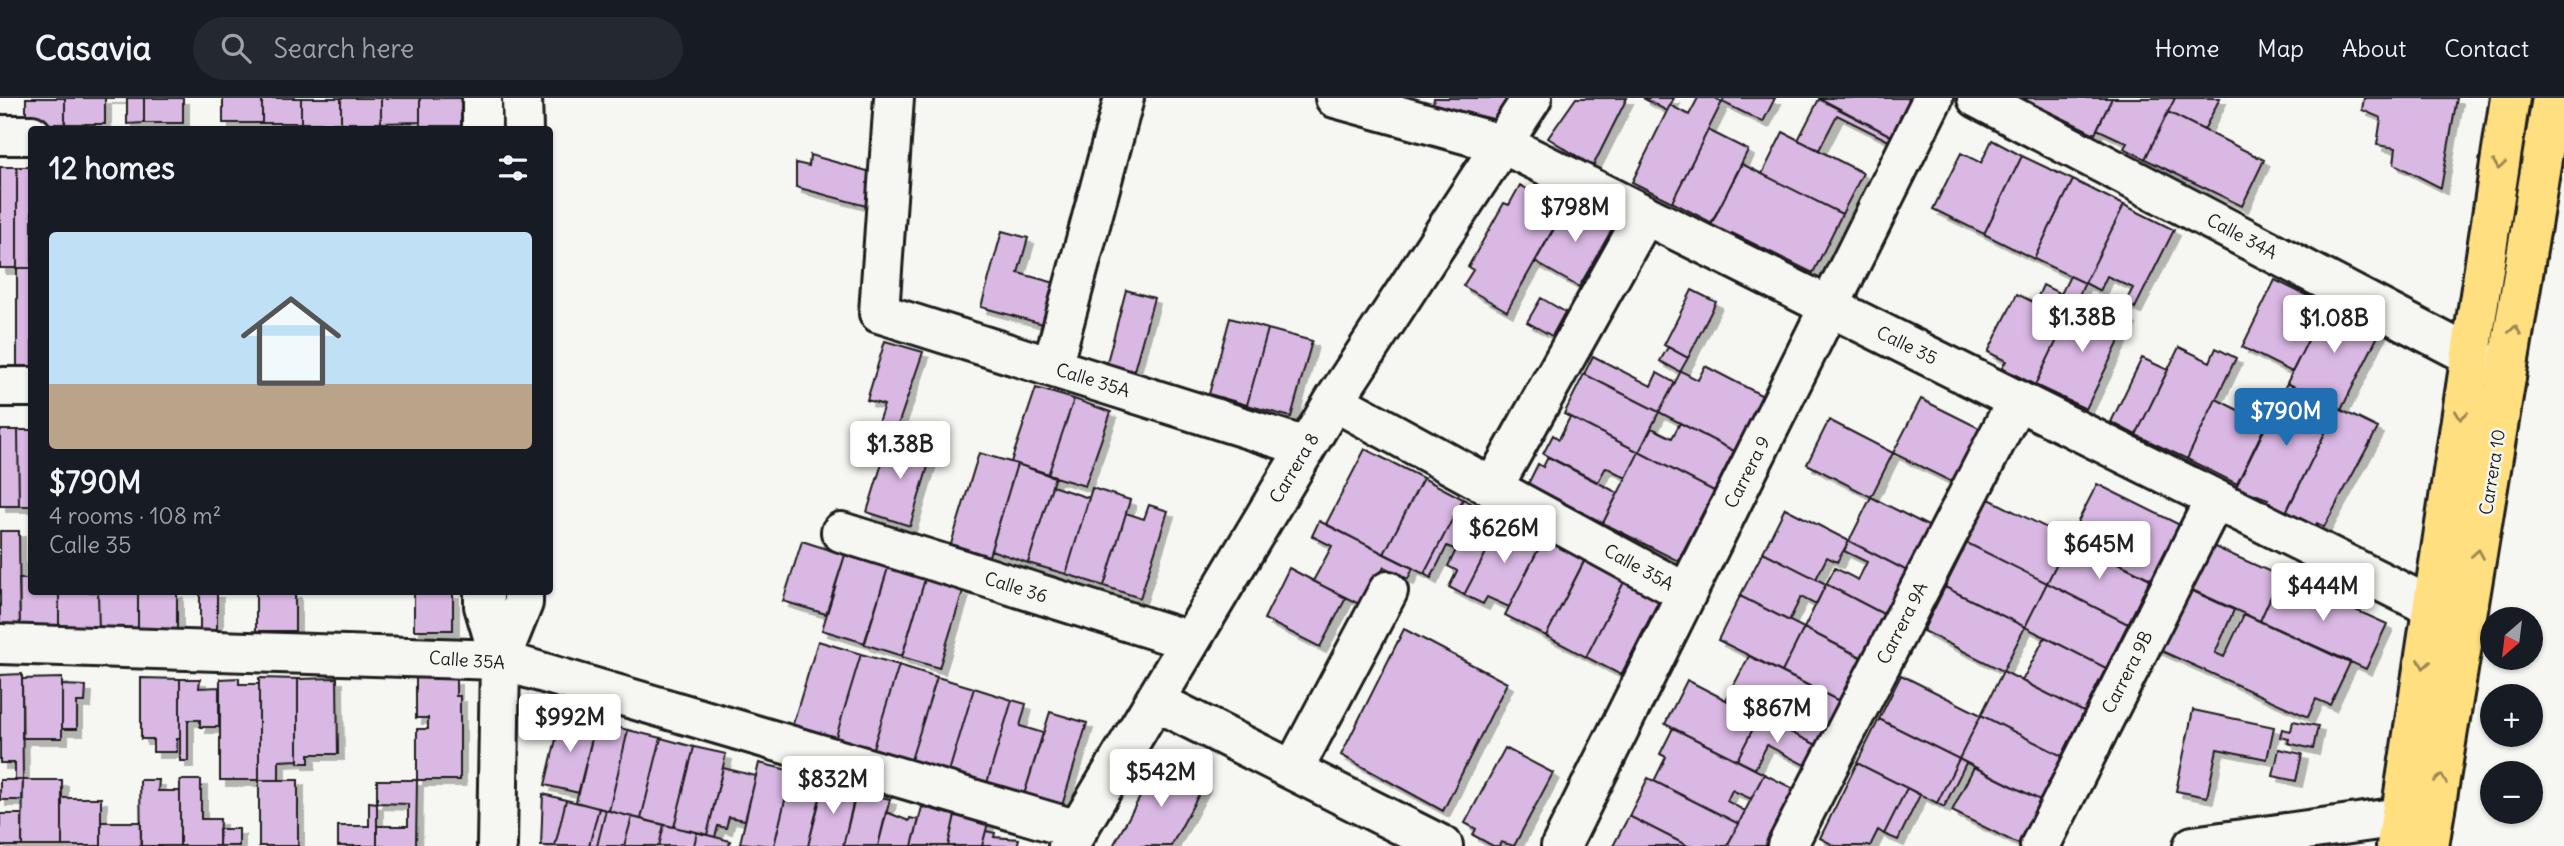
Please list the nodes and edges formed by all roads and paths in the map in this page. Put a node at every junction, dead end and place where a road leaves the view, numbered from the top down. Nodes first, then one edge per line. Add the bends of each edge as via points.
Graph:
1 (482, 98) edge
2 (523, 98) edge
3 (894, 98) edge
4 (1124, 98) edge
5 (1335, 98) edge
6 (1532, 98) edge
7 (1933, 98) edge
8 (1977, 98) edge
9 (2510, 98) edge
10 (2553, 98) edge
11 (482, 126) edge
12 (523, 126) edge
13 (0, 135) edge
14 (28, 135) edge
15 (1505, 145) junction
16 (1645, 215) junction
17 (1829, 307) junction
18 (2470, 355) junction
19 (1052, 367) junction
20 (2507, 375) junction
21 (0, 387) edge
22 (28, 387) edge
23 (2017, 400) junction
24 (1334, 401) junction
25 (1306, 447) junction
26 (1493, 487) junction
27 (2215, 499) junction
28 (841, 532) dead end
29 (1388, 591) dead end
30 (1686, 593) junction
31 (484, 595) edge
32 (523, 595) edge
33 (2432, 608) junction
34 (2467, 625) junction
35 (1190, 641) junction
36 (0, 644) edge
37 (500, 660) junction
38 (1155, 701) junction
39 (1293, 770) junction
40 (2415, 831) edge
41 (1073, 838) edge
42 (497, 846) edge
43 (1443, 846) edge
44 (1561, 846) edge
45 (1787, 846) edge
46 (2040, 846) edge
47 (2193, 846) edge

1 - 11 street
2 - 12 street
3 - 19 street, Calle 35A via 879,313
4 - 19 street
5 - 15 street, Calle 35
6 - 15 street, Carrera 8
7 - 17 street, Carrera 9
8 - 18 street, Calle 34A
9 -> 18 main road
20 -> 10 main road, Carrera 10
13 - 14 street
15 - 16 street, Calle 35
15 - 24 street, Carrera 8
16 - 17 street, Calle 35
16 - 26 street
17 - 23 street, Calle 35
17 - 30 street, Carrera 9
18 - 20 street, Calle 34A
18 -> 33 main road
19 - 25 street, Calle 35A
34 -> 20 main road, Carrera 10
21 - 22 street
23 - 27 street, Calle 35
23 - 45 street, Carrera 9A
24 - 25 street, Carrera 8
24 - 26 street, Calle 35A
25 - 35 street, Carrera 8
26 - 30 street, Calle 35A
27 - 33 street, Calle 35
27 - 46 street, Carrera 9B
28 - 35 street, Calle 36
29 - 39 street
30 - 44 street, Carrera 9
31 - 37 street
32 - 37 street
33 - 34 street, Calle 35
33 -> 40 main road
40 -> 34 main road, Carrera 10
35 - 38 street, Carrera 8
36 - 37 street, Calle 35A
37 - 41 street, Calle 35A
37 - 42 street
38 - 39 street
38 - 41 street, Carrera 8
39 - 43 street
40 - 47 street

